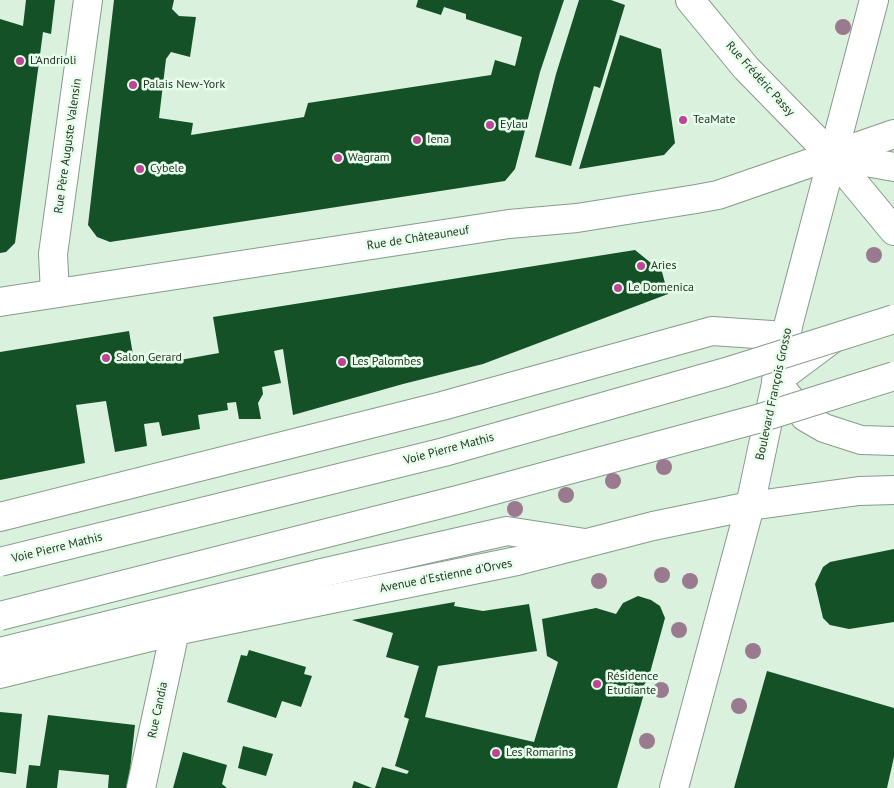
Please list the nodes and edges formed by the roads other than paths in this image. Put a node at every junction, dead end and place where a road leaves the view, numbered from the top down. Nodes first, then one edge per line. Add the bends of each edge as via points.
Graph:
1 (88, 0) edge
2 (690, 0) edge
3 (874, 0) edge
4 (894, 134) edge
5 (832, 156) junction
6 (894, 167) edge
7 (894, 231) edge
8 (55, 293) junction
9 (0, 302) edge
10 (894, 308) edge
11 (894, 319) edge
12 (786, 336) junction
13 (894, 376) edge
14 (776, 381) junction
15 (894, 441) edge
16 (894, 490) edge
17 (750, 506) junction
18 (0, 517) edge
19 (585, 543) junction
20 (0, 562) edge
21 (0, 616) edge
22 (175, 631) junction
23 (0, 652) edge
24 (0, 674) edge
25 (141, 788) edge
26 (674, 788) edge

1 - 8 main road, Rue Père Auguste Valensin via 53,254
2 - 5 main road, Rue Frédéric Passy via 746,68
3 - 5 main road, Boulevard François Grosso
4 - 5 main road, Rue de Châteauneuf
5 - 6 main road
5 - 7 main road, Rue Frédéric Passy
5 - 8 main road, Rue de Châteauneuf via 718,195 696,199
5 - 12 main road, Boulevard François Grosso
8 - 9 main road, Rue de Châteauneuf
10 - 14 main road via 862,316
11 - 20 main road, Voie Pierre Mathis, bridge via 726,372 444,452
12 - 14 main road, Boulevard François Grosso
12 - 18 main road via 712,331 677,339 433,409
13 - 21 main road, bridge via 748,422
14 - 15 main road via 805,417 824,428 861,440
14 - 17 main road, Boulevard François Grosso
16 - 17 main road, Avenue d'Estienne d'Orves via 860,491
17 - 19 main road, Avenue d'Estienne d'Orves
17 - 26 main road, Boulevard François Grosso
19 - 22 main road, Avenue d'Estienne d'Orves via 517,561
19 - 23 main road via 507,531
22 - 24 main road, Avenue d'Estienne d'Orves
22 - 25 main road, Rue Candia

